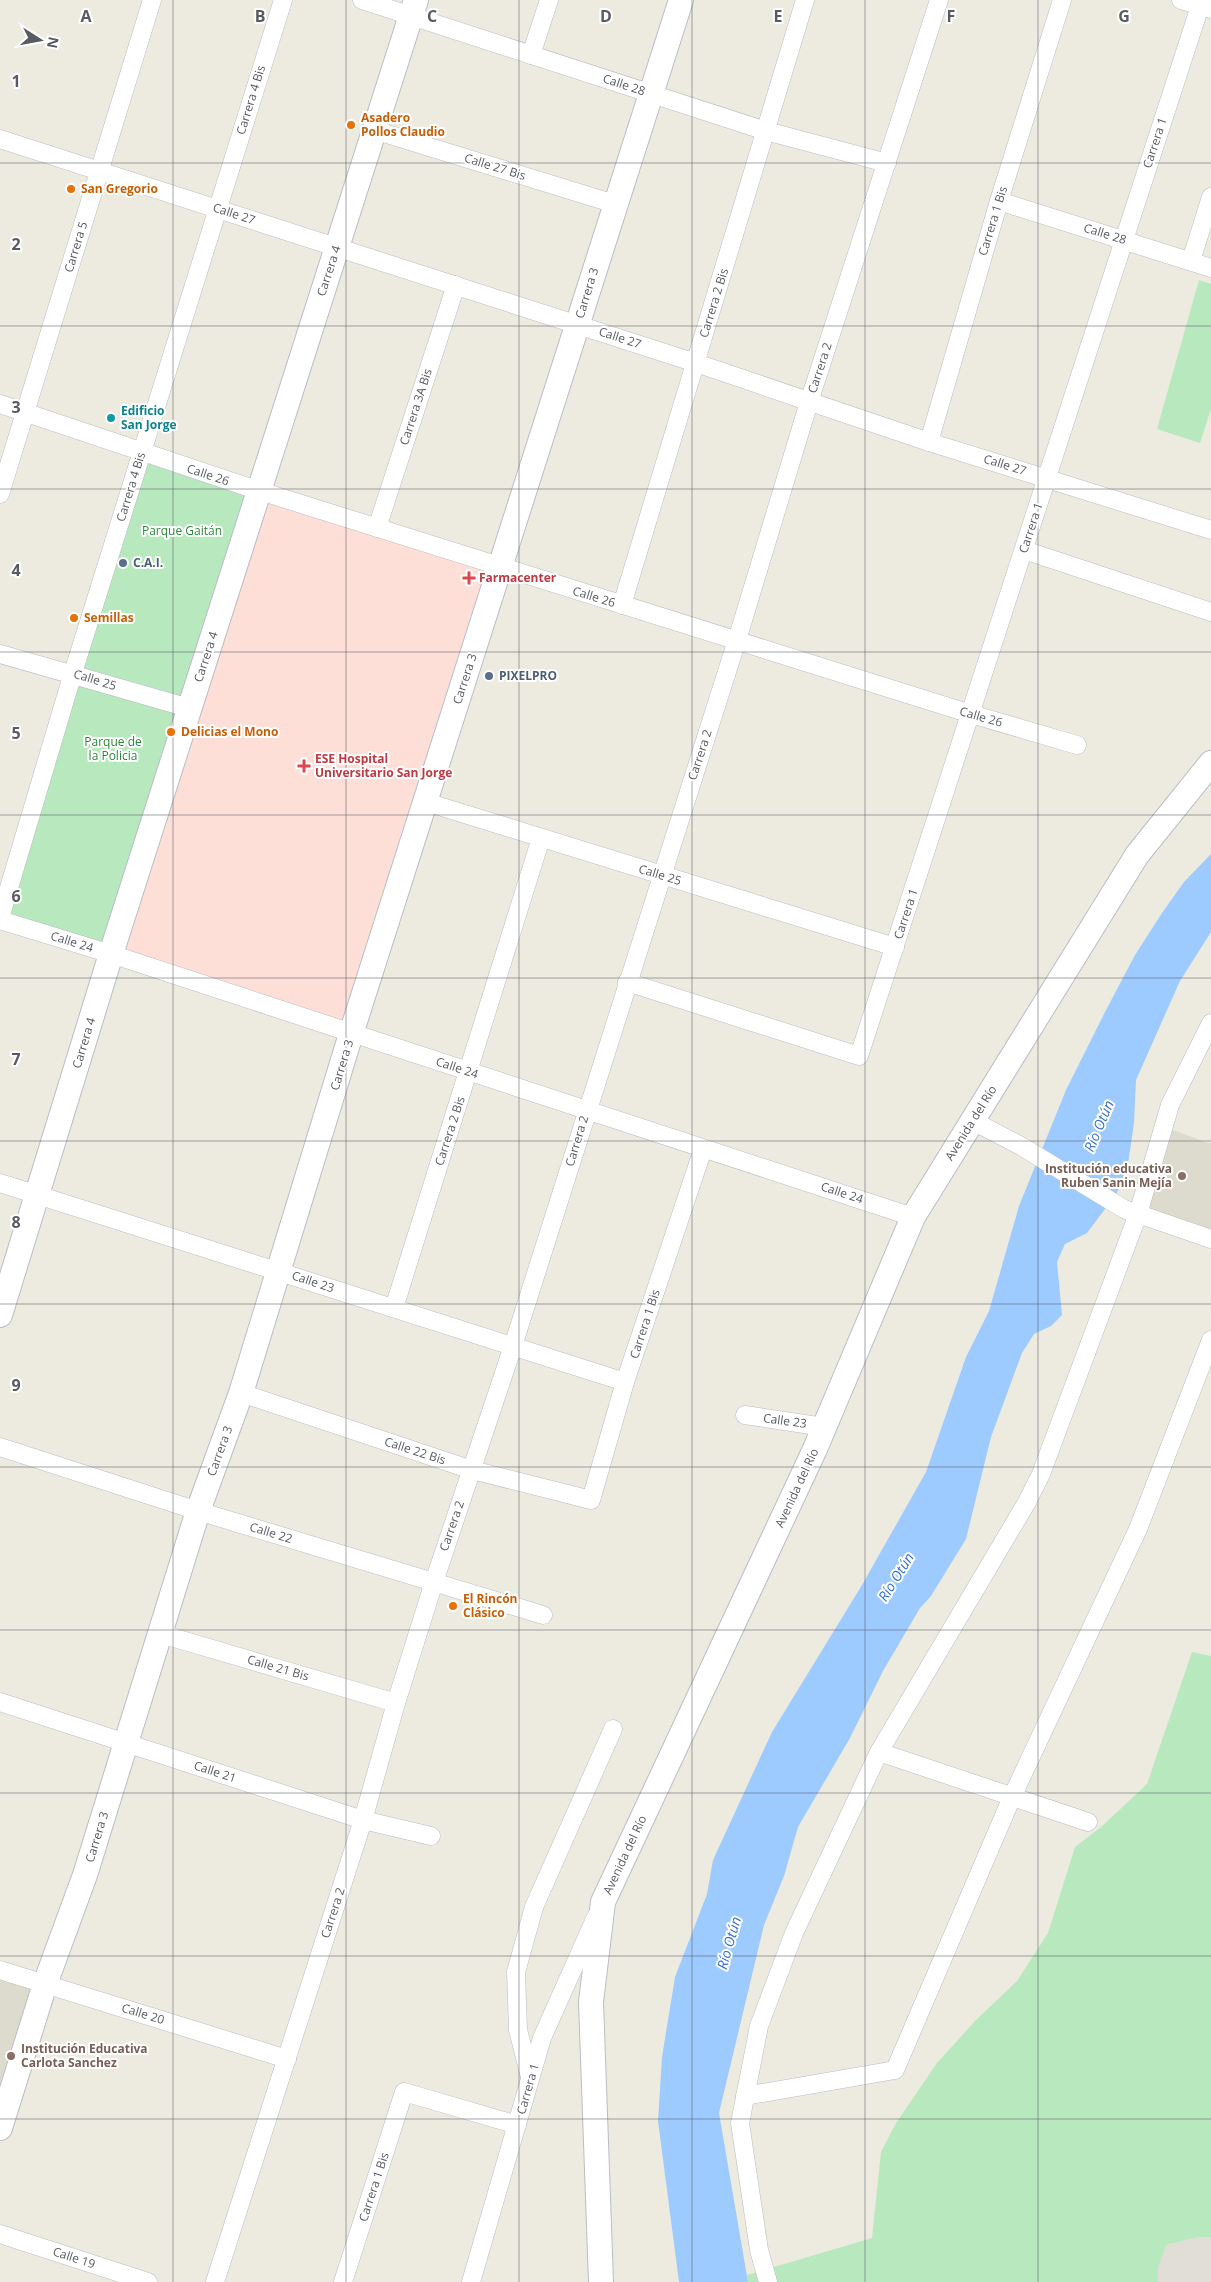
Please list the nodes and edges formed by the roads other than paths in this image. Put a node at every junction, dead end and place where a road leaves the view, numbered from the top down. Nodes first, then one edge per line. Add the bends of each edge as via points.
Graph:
1 (152, 0) edge
2 (283, 0) edge
3 (362, 0) edge
4 (549, 0) edge
5 (680, 0) edge
6 (806, 0) edge
7 (939, 0) edge
8 (1062, 0) edge
9 (1181, 0) edge
10 (1204, 5) edge
11 (413, 8) edge
12 (531, 55) junction
13 (652, 94) junction
14 (374, 130) junction
15 (766, 131) junction
16 (0, 139) edge
17 (887, 163) junction
18 (100, 171) junction
19 (1211, 197) edge
20 (999, 201) junction
21 (615, 204) junction
22 (217, 209) junction
23 (1123, 239) junction
24 (337, 247) junction
25 (1191, 261) junction
26 (1211, 268) edge
27 (456, 285) junction
28 (577, 325) junction
29 (696, 363) junction
30 (809, 402) junction
31 (0, 404) edge
32 (25, 412) junction
33 (929, 442) junction
34 (141, 452) junction
35 (1047, 478) junction
36 (260, 492) junction
37 (0, 494) edge
38 (377, 528) junction
39 (1211, 530) edge
40 (1024, 550) junction
41 (501, 568) junction
42 (622, 605) junction
43 (1211, 612) edge
44 (737, 640) junction
45 (0, 654) edge
46 (73, 673) junction
47 (189, 708) junction
48 (971, 714) junction
49 (1077, 745) dead end
50 (1211, 764) edge
51 (426, 802) junction
52 (541, 838) junction
53 (661, 875) junction
54 (0, 919) edge
55 (895, 947) junction
56 (111, 954) junction
57 (627, 982) junction
58 (1211, 1023) edge
59 (351, 1034) junction
60 (469, 1072) junction
61 (586, 1111) junction
62 (973, 1121) junction
63 (703, 1149) junction
64 (0, 1183) edge
65 (38, 1195) junction
66 (1131, 1212) junction
67 (913, 1217) junction
68 (1211, 1239) edge
69 (277, 1271) junction
70 (394, 1308) junction
71 (0, 1315) edge
72 (1211, 1340) edge
73 (512, 1346) junction
74 (625, 1382) junction
75 (241, 1394) junction
76 (745, 1415) dead end
77 (824, 1427) junction
78 (0, 1447) edge
79 (472, 1470) junction
80 (591, 1500) joint
81 (198, 1510) junction
82 (434, 1582) junction
83 (543, 1615) dead end
84 (161, 1634) junction
85 (0, 1702) edge
86 (396, 1702) junction
87 (613, 1729) dead end
88 (126, 1743) junction
89 (879, 1752) junction
90 (1012, 1797) junction
91 (363, 1820) junction
92 (1088, 1822) dead end
93 (431, 1836) dead end
94 (603, 1902) junction
95 (0, 1970) edge
96 (46, 1984) junction
97 (287, 2059) junction
98 (530, 2079) junction
99 (745, 2096) junction
100 (517, 2125) junction
101 (0, 2128) edge
102 (0, 2234) edge
103 (148, 2282) edge
104 (215, 2282) edge
105 (343, 2282) edge
106 (471, 2282) edge
107 (601, 2282) edge
108 (768, 2282) edge

1 - 18 street, Carrera 5
2 - 22 street, Carrera 4 Bis
3 - 11 street, Calle 28
4 - 12 street
5 - 13 main road, Carrera 3
6 - 15 street, Carrera 2 Bis
7 - 17 street, Carrera 2
8 - 20 street, Carrera 1 Bis
9 - 10 street
10 - 23 street, Carrera 1
11 - 12 street, Calle 28
11 - 14 main road, Carrera 4
12 - 13 street, Calle 28
13 - 15 street, Calle 28
13 - 21 main road, Carrera 3
14 - 21 street, Calle 27 Bis
14 - 24 main road, Carrera 4
15 - 17 street, Calle 28
15 - 29 street, Carrera 2 Bis
16 - 18 street, Calle 27
17 - 30 street, Carrera 2
18 - 22 street, Calle 27
18 - 32 street, Carrera 5
19 - 25 street
20 - 23 street, Calle 28
20 - 33 street, Carrera 1 Bis
21 - 28 main road, Carrera 3
22 - 24 street, Calle 27
22 - 34 street, Carrera 4 Bis
23 - 25 street, Calle 28
23 - 35 street, Carrera 1
24 - 27 street, Calle 27
24 - 36 main road, Carrera 4
25 - 26 street, Calle 28
27 - 28 street, Calle 27
27 - 38 street, Carrera 3A Bis
28 - 29 street, Calle 27
28 - 41 main road, Carrera 3
29 - 30 street, Calle 27
29 - 42 street, Carrera 2 Bis
30 - 33 street, Calle 27
30 - 44 street, Carrera 2
31 - 32 street, Calle 26
32 - 34 street, Calle 26
32 - 37 street, Carrera 5
33 - 35 street, Calle 27
34 - 36 street, Calle 26
34 - 46 street, Carrera 4 Bis
35 - 39 street, Calle 27
35 - 40 street, Carrera 1
36 - 38 street, Calle 26
36 - 47 main road, Carrera 4
38 - 41 street, Calle 26
40 - 43 street
40 - 48 street, Carrera 1
41 - 42 street, Calle 26
41 - 51 main road, Carrera 3
42 - 44 street, Calle 26
44 - 48 street, Calle 26
44 - 53 street, Carrera 2
45 - 46 street, Calle 25
46 - 47 street, Calle 25
46 - 54 street, Carrera 4 Bis
47 - 56 main road, Carrera 4
48 - 49 street, Calle 26
48 - 55 street, Carrera 1
50 - 62 main road, Avenida del Río via 1137,855
51 - 52 street, Calle 25
51 - 59 main road, Carrera 3
52 - 53 street, Calle 25
52 - 60 street, Carrera 2 Bis
53 - 55 street, Calle 25
53 - 57 street, Carrera 2
54 - 56 street, Calle 24
55 - 57 street, Carrera 1 via 859,1056
56 - 59 street, Calle 24
56 - 65 main road, Carrera 4
57 - 61 street, Carrera 2
58 - 66 street via 1170,1105
59 - 60 street, Calle 24
59 - 69 main road, Carrera 3
60 - 61 street, Calle 24
60 - 70 street, Carrera 2 Bis
61 - 63 street, Calle 24
61 - 73 street, Carrera 2
62 - 66 street
62 - 67 main road, Avenida del Río
63 - 67 street, Calle 24
63 - 74 street, Carrera 1 Bis
64 - 65 street, Calle 23
65 - 69 street, Calle 23
65 - 71 main road, Carrera 4
66 - 68 street
66 - 89 street via 1041,1474
67 - 77 main road, Avenida del Río
69 - 70 street, Calle 23
69 - 75 main road, Carrera 3
70 - 73 street, Calle 23
72 - 90 street via 1138,1529
73 - 74 street, Calle 23
73 - 79 street, Carrera 2
74 - 80 street, Carrera 1 Bis
75 - 79 street, Calle 22 Bis
75 - 81 main road, Carrera 3
76 - 77 street, Calle 23
77 - 94 main road, Avenida del Río
78 - 81 street, Calle 22
79 - 80 street, Calle 22 Bis
79 - 82 street, Carrera 2
81 - 82 street, Calle 22
81 - 84 main road, Carrera 3
82 - 83 street, Calle 22
82 - 86 street, Carrera 2
84 - 86 street, Calle 21 Bis
84 - 88 main road, Carrera 3
85 - 88 street, Calle 21
86 - 91 street, Carrera 2
87 - 98 street via 534,1907 516,1972 518,2030
88 - 91 street, Calle 21
88 - 96 main road, Carrera 3 via 85,1875
89 - 90 street
89 - 99 street via 794,1934 759,2026
90 - 92 street
90 - 99 street via 895,2070
91 - 93 street, Calle 21
91 - 97 street, Carrera 2
94 - 98 street, Carrera 1 via 542,2038
94 - 107 main road, Avenida del Río via 590,2002
95 - 96 street, Calle 20
96 - 97 street, Calle 20
96 - 101 main road, Carrera 3
97 - 104 street, Carrera 2
98 - 100 street, Carrera 1
99 - 108 street via 740,2123 759,2250
100 - 105 street, Carrera 1 Bis via 404,2092
100 - 106 street, Carrera 1
102 - 103 street, Calle 19

